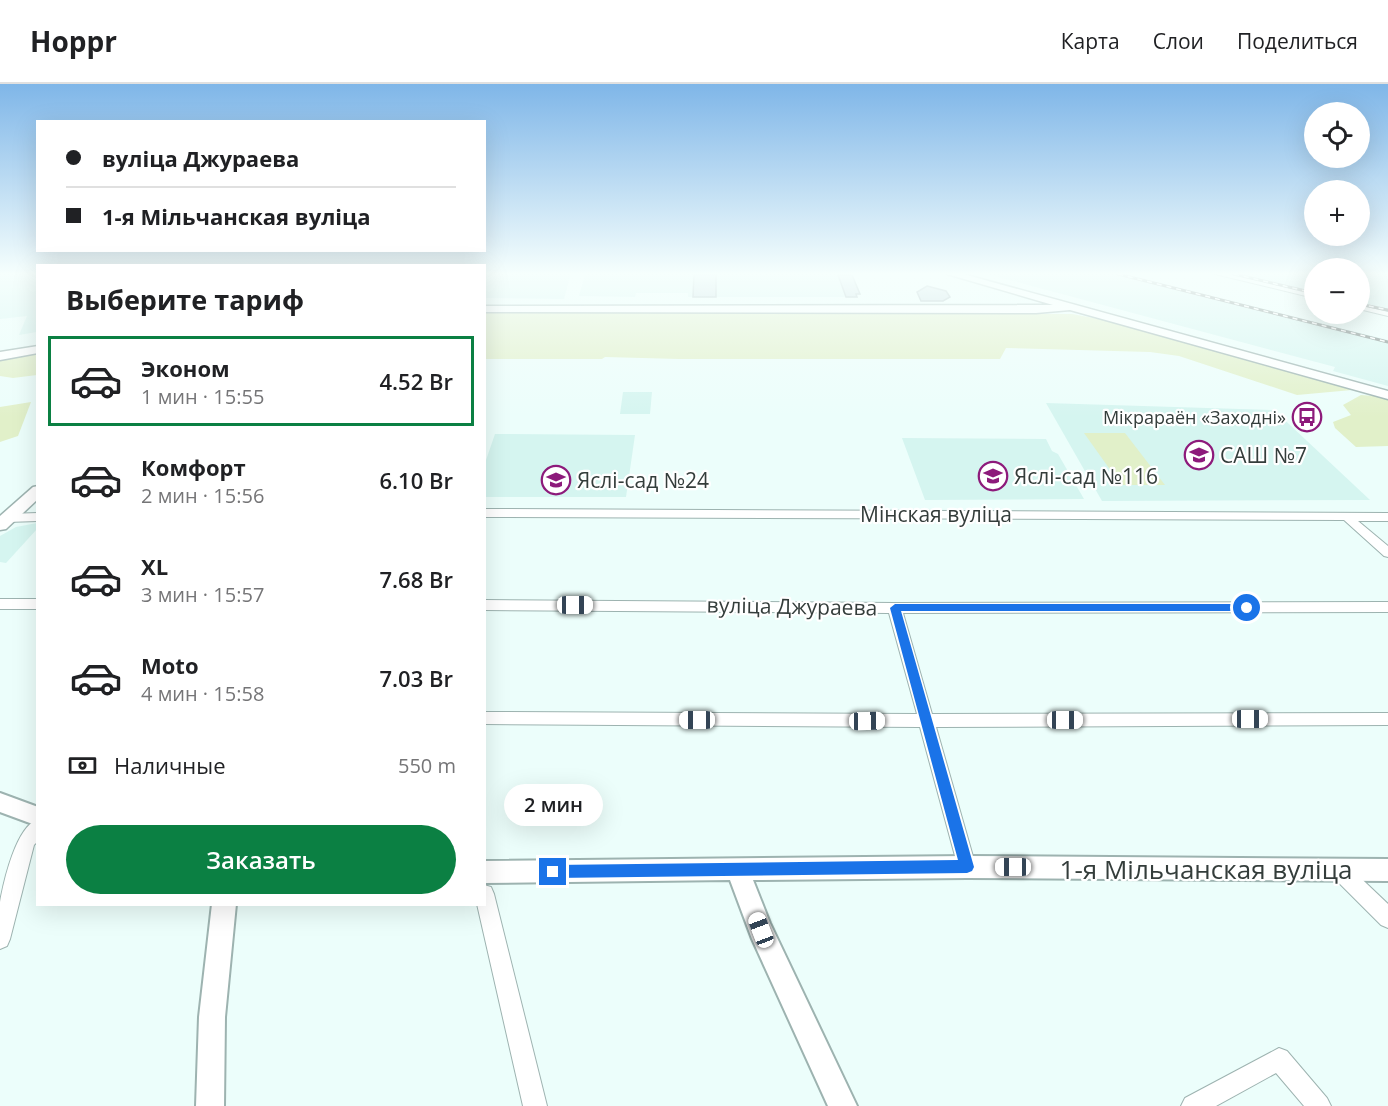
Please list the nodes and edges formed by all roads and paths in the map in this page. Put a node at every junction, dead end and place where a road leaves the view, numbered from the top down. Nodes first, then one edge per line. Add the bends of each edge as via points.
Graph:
1 (1123, 322) edge
2 (36, 349) edge
3 (0, 356) edge
4 (1388, 395) edge
5 (36, 492) edge
6 (486, 513) edge
7 (36, 517) edge
8 (1347, 517) junction
9 (1388, 517) edge
10 (4, 521) edge
11 (1388, 553) edge
12 (0, 604) edge
13 (36, 604) edge
14 (486, 605) edge
15 (1388, 607) edge
16 (895, 608) junction
17 (486, 718) edge
18 (1388, 719) edge
19 (927, 720) junction
20 (0, 802) edge
21 (36, 816) edge
22 (36, 829) edge
23 (967, 867) junction
24 (737, 869) junction
25 (1339, 870) junction
26 (1388, 870) edge
27 (486, 873) edge
28 (486, 902) edge
29 (224, 906) edge
30 (1388, 918) edge
31 (0, 939) edge
32 (210, 1106) edge
33 (535, 1106) edge
34 (843, 1106) edge
35 (1193, 1106) edge
36 (1319, 1106) edge

1 - 4 main road
2 - 3 main road
5 - 10 main road
6 - 8 street, Мінская вуліца
7 - 10 street
8 - 9 street, Мінская вуліца
8 - 11 street
12 - 13 street
14 - 16 street, вуліца Джураева
15 - 16 street, вуліца Джураева
16 - 19 street
17 - 19 street
18 - 19 street
19 - 23 street
20 - 21 street
22 - 31 street via 26,841
23 - 24 street, 1-я Мільчанская вуліца
23 - 25 street, 1-я Мільчанская вуліца
24 - 27 street, 1-я Мільчанская вуліца
24 - 34 street
25 - 26 street, 1-я Мільчанская вуліца
25 - 30 street
28 - 33 street
29 - 32 street via 212,1017
35 - 36 street via 1279,1059

